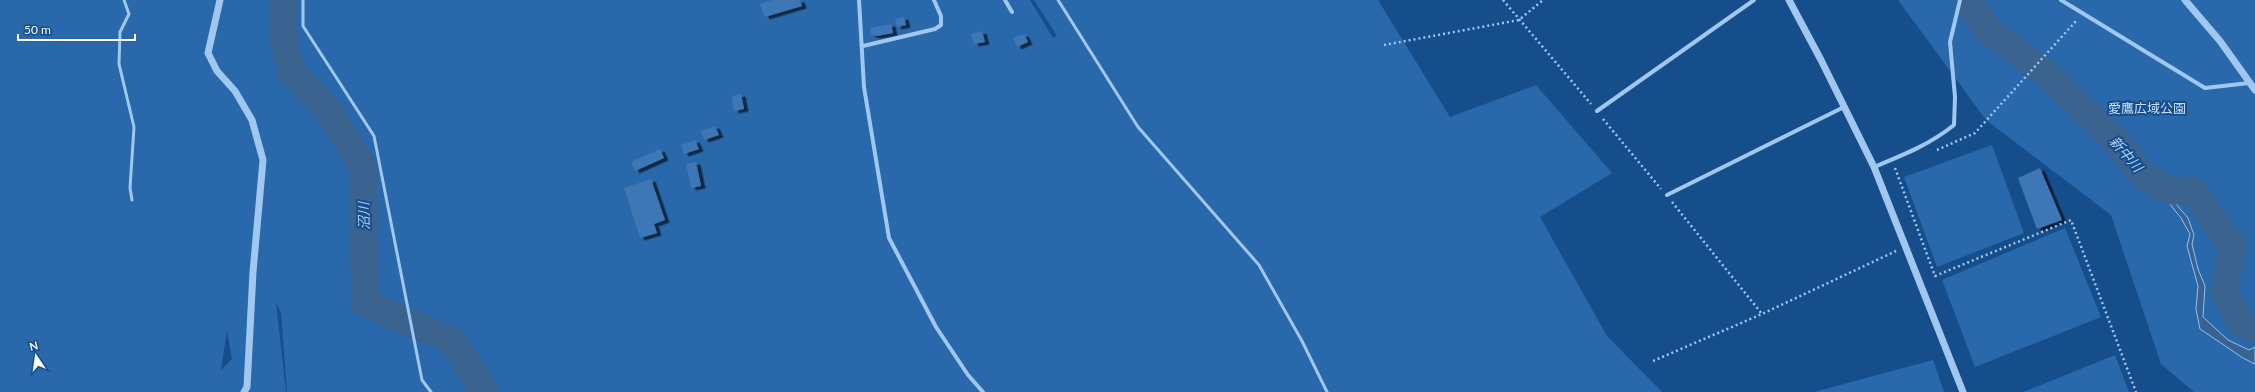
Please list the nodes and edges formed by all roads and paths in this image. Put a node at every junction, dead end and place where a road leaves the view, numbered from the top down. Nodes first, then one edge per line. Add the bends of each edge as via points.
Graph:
1 (124, 0) edge
2 (220, 0) edge
3 (303, 0) edge
4 (859, 0) edge
5 (934, 0) edge
6 (1005, 0) edge
7 (1058, 0) edge
8 (1503, 0) edge
9 (1543, 0) edge
10 (1754, 0) edge
11 (1788, 0) edge
12 (1960, 0) edge
13 (2061, 0) edge
14 (2185, 0) edge
15 (1012, 12) dead end
16 (2083, 13) junction
17 (1519, 20) junction
18 (1384, 45) dead end
19 (863, 46) junction
20 (2250, 83) junction
21 (2015, 88) dead end
22 (2255, 90) edge
23 (1844, 107) junction
24 (1597, 111) junction
25 (1889, 161) junction
26 (1874, 166) junction
27 (1667, 195) junction
28 (132, 200) dead end
29 (1906, 247) junction
30 (1762, 314) junction
31 (1653, 361) dead end
32 (244, 392) edge
33 (431, 392) edge
34 (983, 392) edge
35 (1327, 392) edge
36 (1963, 392) edge
37 (2136, 392) edge

1 - 28 lane via 129,14 120,32 119,64 134,127 130,188
2 - 32 street via 208,53 217,71 235,92 252,120 263,160 253,272 247,387
3 - 33 lane via 303,26 374,136 422,380
4 - 19 street
5 - 19 street via 941,16 941,25 935,29
6 - 15 street
7 - 35 lane via 1138,127 1259,265 1302,341
8 - 17 path
9 - 17 path
10 - 24 street
11 - 23 street
12 - 25 street via 1950,42 1956,97 1954,125 1916,150
13 - 16 street
14 - 20 street via 2220,41
16 - 20 street via 2205,88
16 - 21 path
17 - 18 path
17 - 24 path
19 - 34 street via 864,86 889,238 936,326 968,375
20 - 22 street
23 - 26 street
23 - 27 street
24 - 27 path
25 - 26 street
25 - 37 path via 1897,170 1935,276 2071,220
26 - 29 street
27 - 30 path
29 - 30 path
29 - 36 street
30 - 31 path

